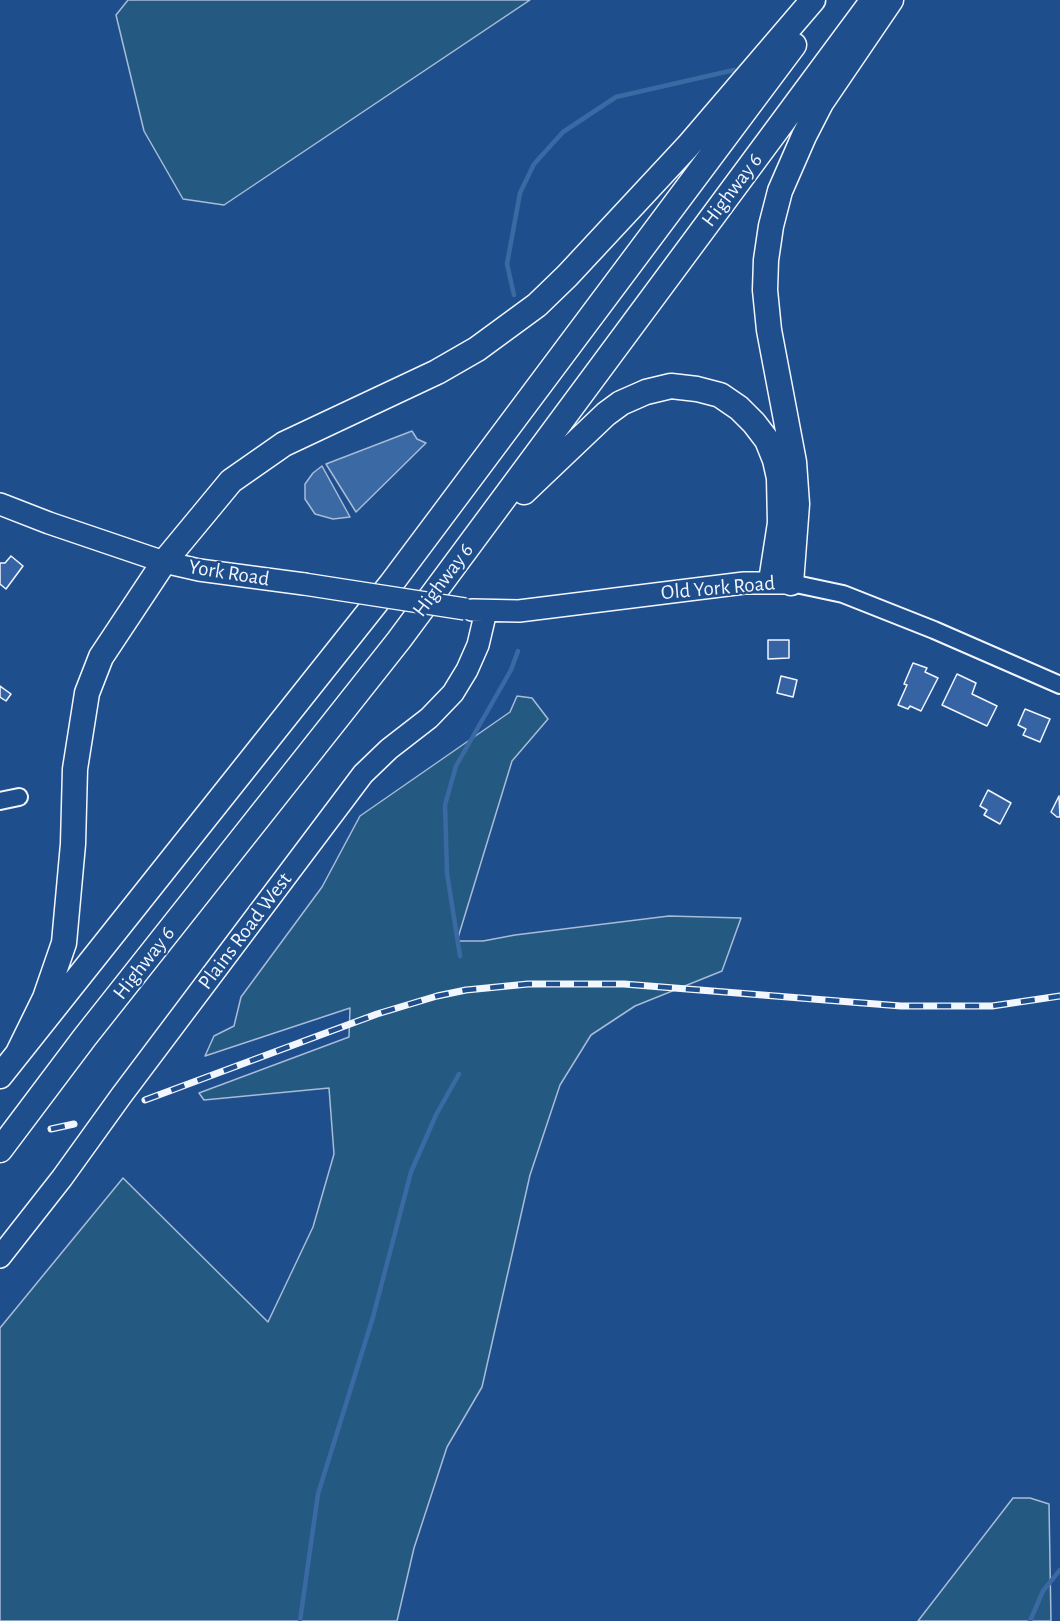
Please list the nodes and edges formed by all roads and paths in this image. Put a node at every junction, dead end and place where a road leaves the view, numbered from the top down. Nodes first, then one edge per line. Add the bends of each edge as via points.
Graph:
1 (813, 0) edge
2 (828, 0) edge
3 (873, 0) edge
4 (891, 0) edge
5 (0, 504) edge
6 (164, 562) junction
7 (781, 582) junction
8 (475, 610) junction
9 (399, 640) junction
10 (1060, 685) edge
11 (19, 797) dead end
12 (0, 801) edge
13 (18, 1053) junction
14 (0, 1076) edge
15 (0, 1150) edge
16 (0, 1257) edge

1 - 6 highway via 688,146 537,305 477,349 437,372 284,444 231,481
2 - 13 highway, Highway 6 via 391,584
3 - 9 highway, Highway 6
4 - 7 highway via 821,103 780,191 771,225 765,290 794,462 797,504
5 - 6 main road, York Road
6 - 8 main road, York Road, bridge
6 - 13 highway via 101,657 87,693 75,769 64,943 45,998
7 - 8 main road, Old York Road via 519,611
7 - 9 highway via 779,478 767,440 739,408 720,395 671,386 621,403 568,449 529,486
7 - 10 street, Old York Road via 843,594
8 - 16 main road, Plains Road West via 478,645 453,693 363,774
9 - 15 highway, Highway 6
11 - 12 street
13 - 14 highway, Highway 6

